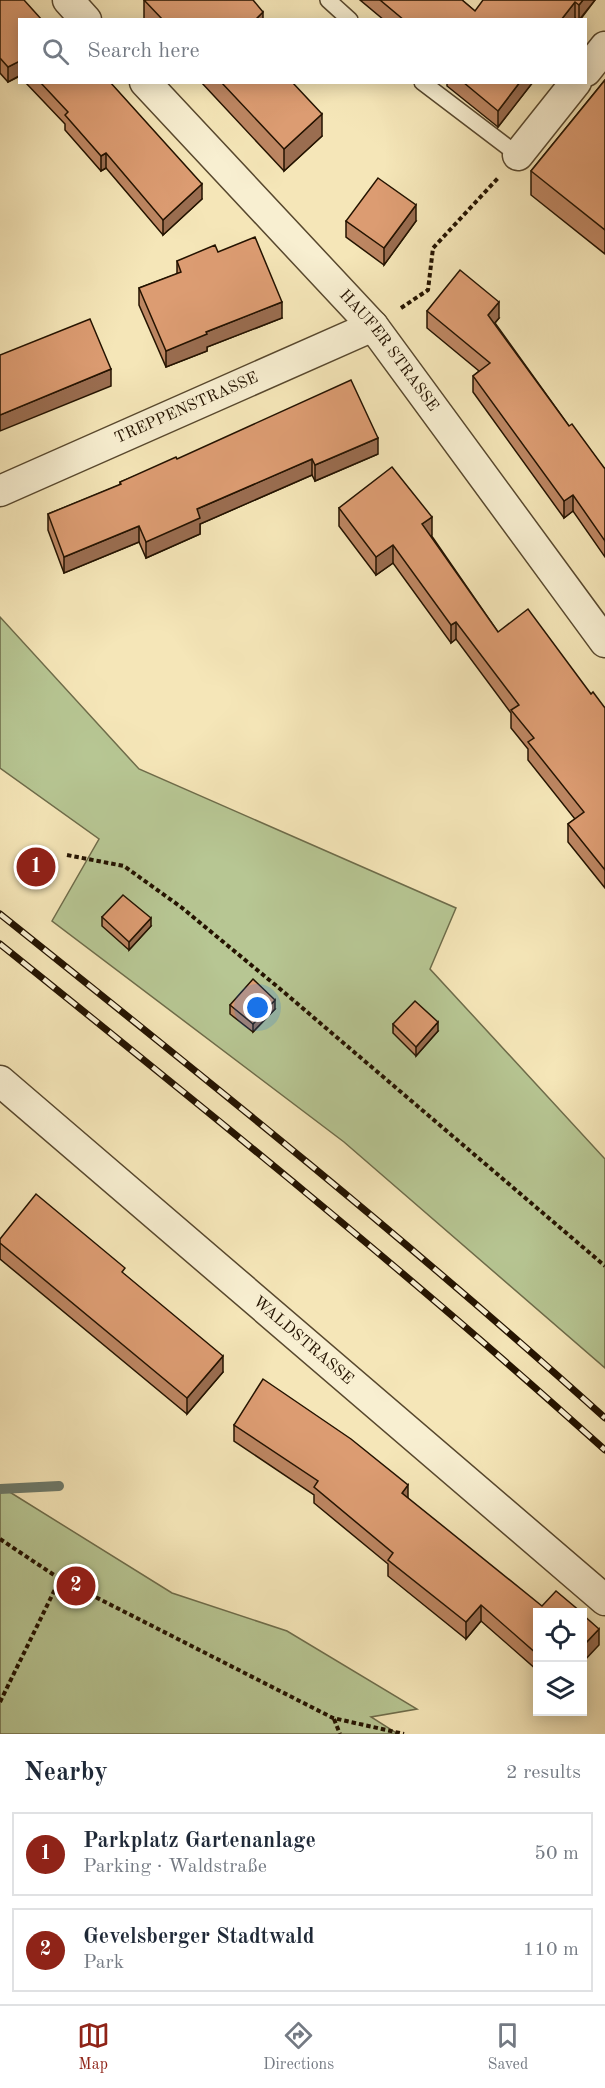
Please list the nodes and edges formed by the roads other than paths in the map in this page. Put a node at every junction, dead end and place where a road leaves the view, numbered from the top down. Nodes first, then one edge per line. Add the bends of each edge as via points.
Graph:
1 (68, 0) edge
2 (328, 0) edge
3 (84, 18) edge
4 (348, 18) edge
5 (605, 46) edge
6 (587, 68) edge
7 (147, 84) edge
8 (425, 84) edge
9 (574, 84) edge
10 (518, 155) joint
11 (373, 326) junction
12 (0, 491) edge
13 (605, 642) edge
14 (0, 1081) edge
15 (605, 1600) edge

1 - 3 street
2 - 4 lane
5 - 6 street
7 - 11 street, HAUFER STRASSE
8 - 10 lane
9 - 10 street
11 - 12 street, TREPPENSTRASSE
11 - 13 street, HAUFER STRASSE
14 - 15 street, WALDSTRASSE

